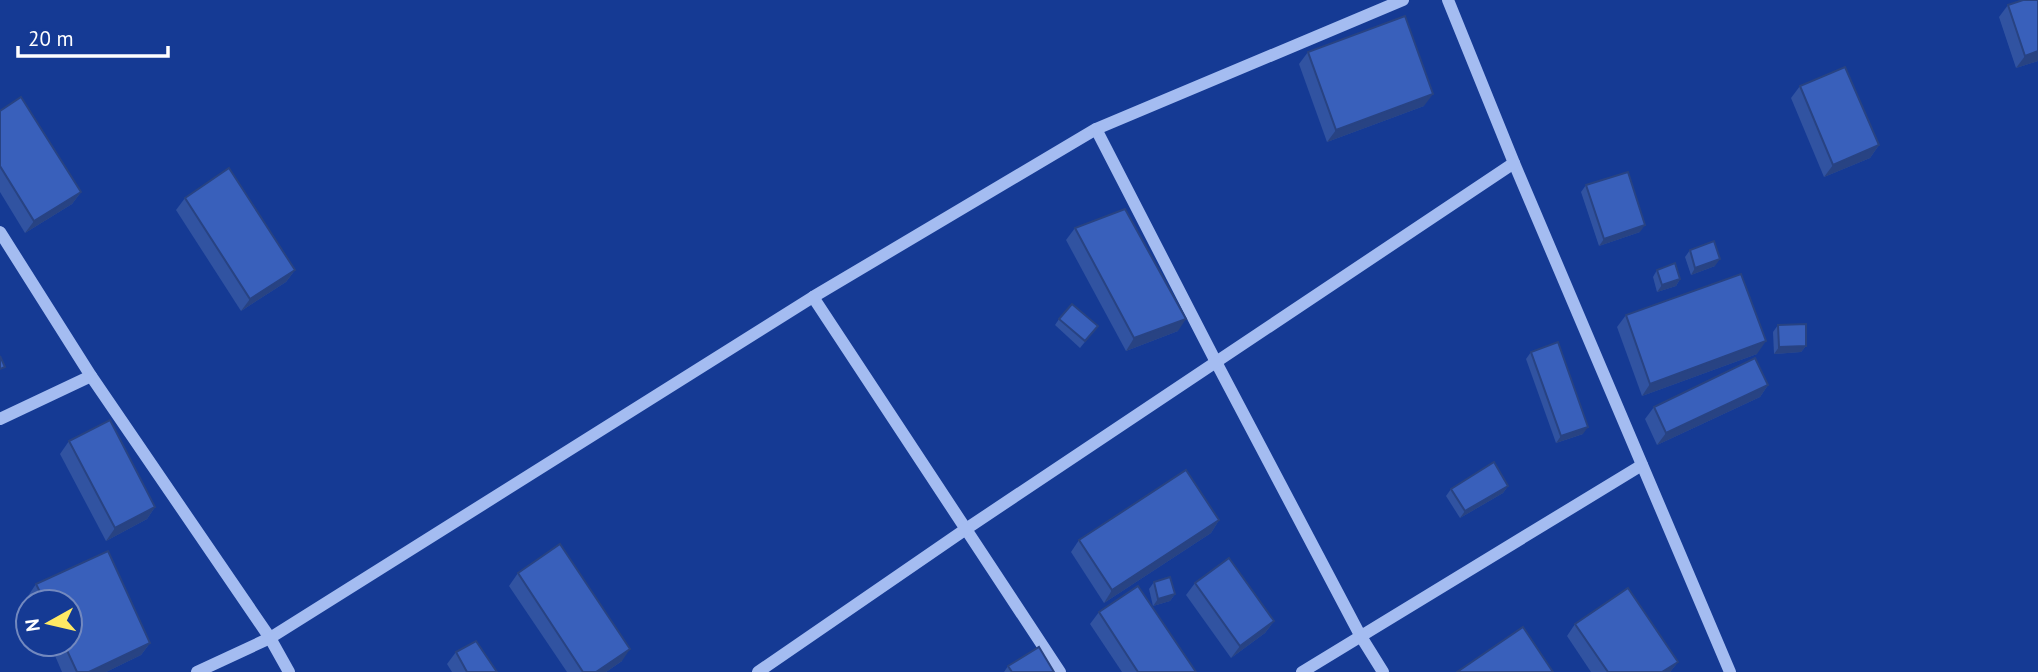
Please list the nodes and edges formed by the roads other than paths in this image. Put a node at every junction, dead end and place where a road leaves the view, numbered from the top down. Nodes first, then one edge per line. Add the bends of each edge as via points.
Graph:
1 (1403, 0) edge
2 (1448, 0) edge
3 (1096, 129) junction
4 (1514, 163) junction
5 (0, 232) edge
6 (813, 297) junction
7 (1216, 362) junction
8 (92, 376) junction
9 (0, 419) edge
10 (1642, 465) junction
11 (966, 530) junction
12 (1360, 635) junction
13 (270, 638) junction
14 (198, 672) edge
15 (289, 672) edge
16 (758, 672) edge
17 (1059, 672) edge
18 (1302, 672) edge
19 (1382, 672) edge
20 (1730, 672) edge

1 - 3 street
2 - 4 street
3 - 6 street
3 - 7 street
4 - 7 street
4 - 10 street
5 - 8 street
6 - 11 street
6 - 13 street
7 - 11 street
7 - 12 street
8 - 9 street
8 - 13 street
10 - 12 street
10 - 20 street
11 - 16 street
11 - 17 street
12 - 18 street
12 - 19 street
13 - 14 street
13 - 15 street

